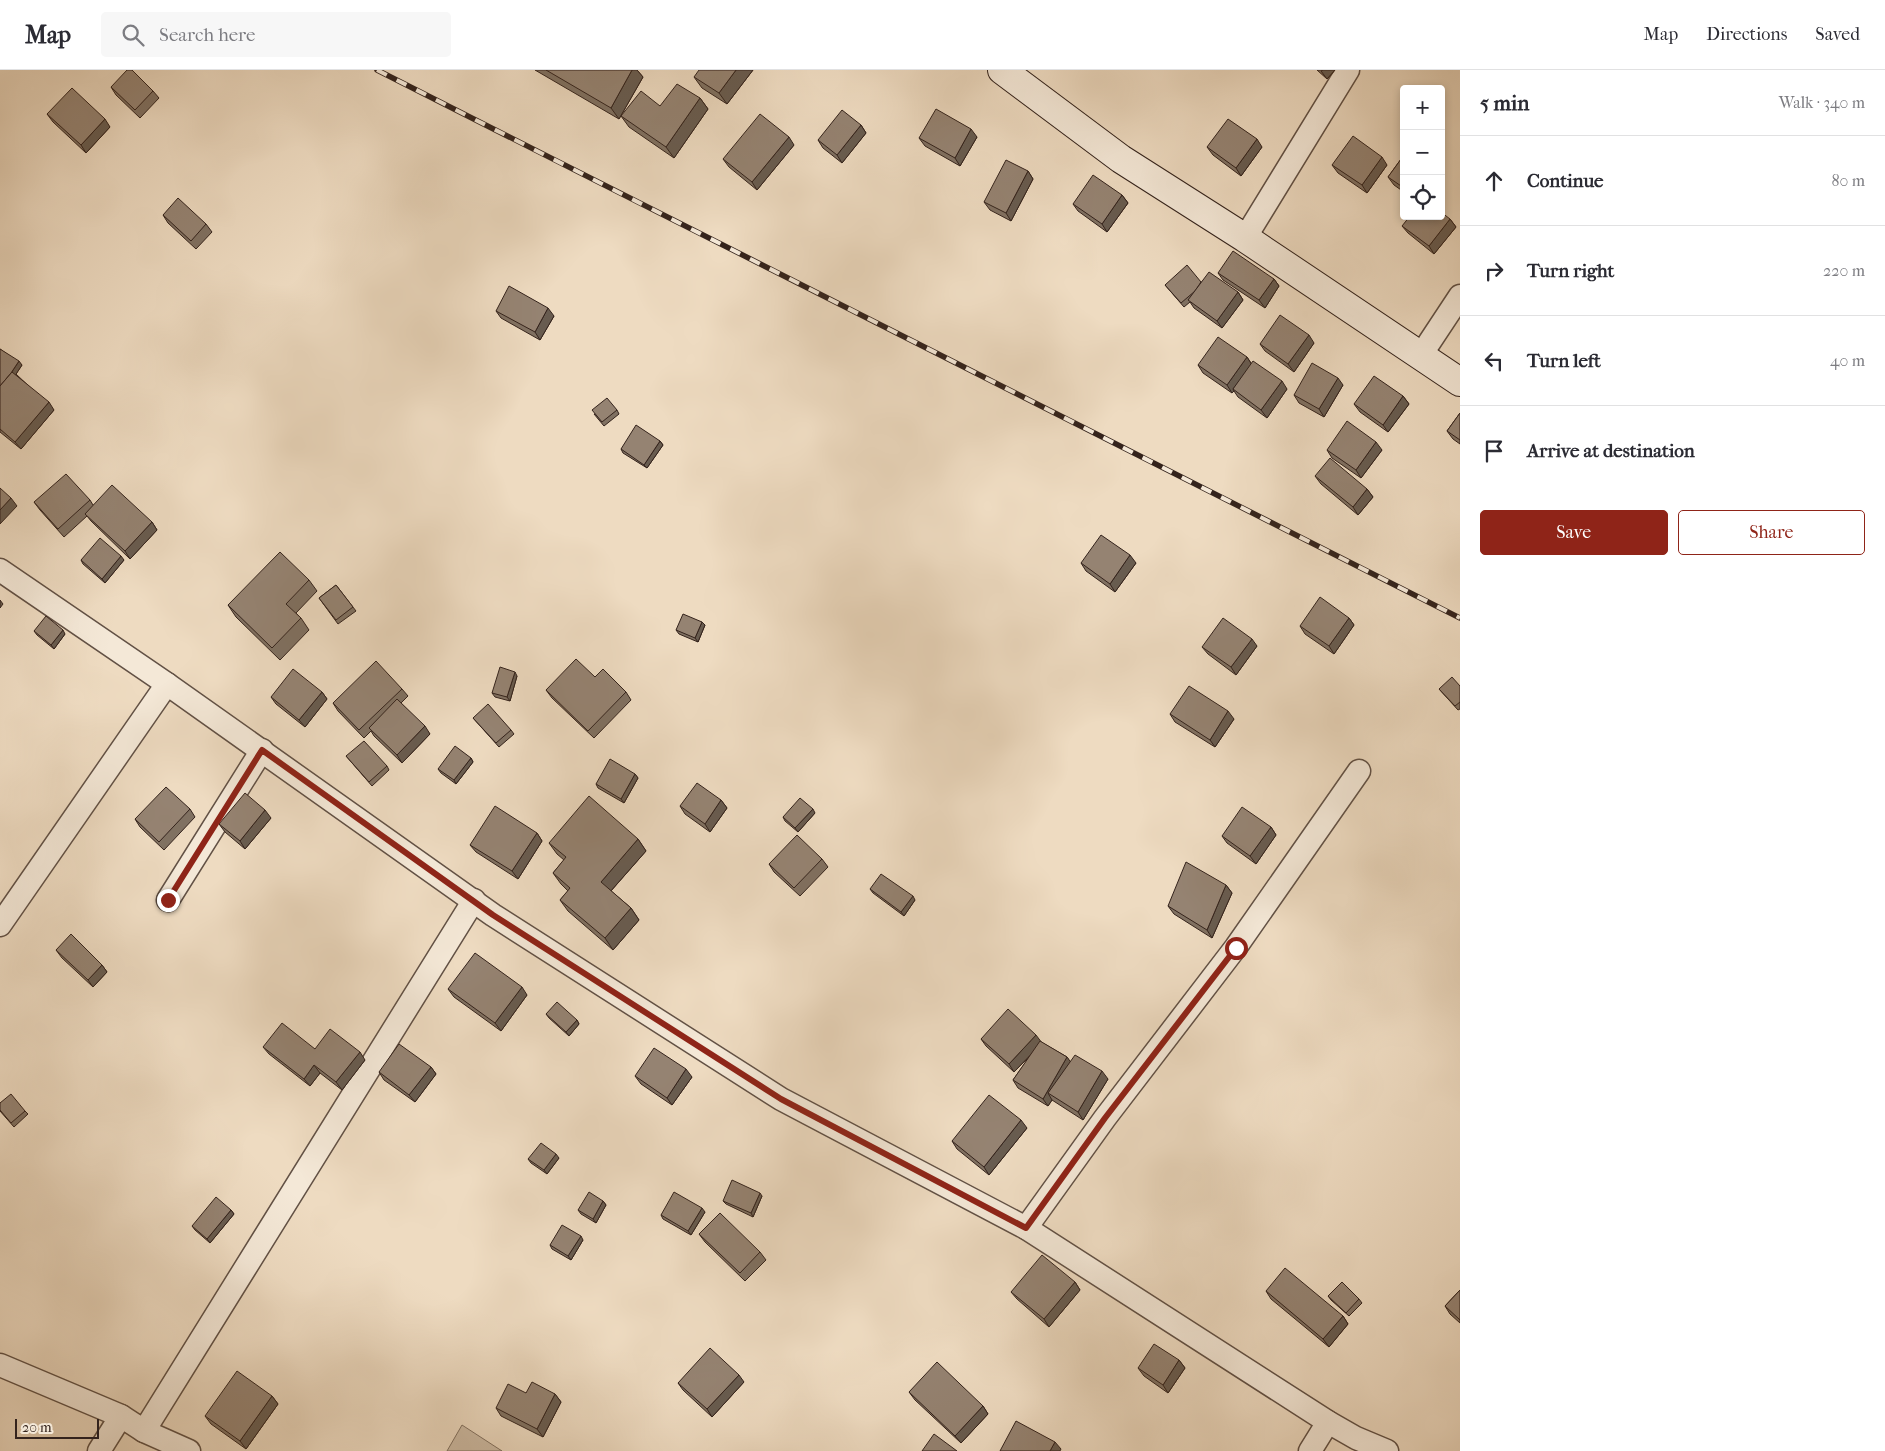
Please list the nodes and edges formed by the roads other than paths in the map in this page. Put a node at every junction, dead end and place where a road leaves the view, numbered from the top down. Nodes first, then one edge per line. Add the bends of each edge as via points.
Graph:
1 (1002, 70) edge
2 (1348, 70) edge
3 (1245, 238) junction
4 (1460, 296) edge
5 (1421, 355) junction
6 (1460, 382) edge
7 (0, 570) edge
8 (167, 684) junction
9 (262, 750) junction
10 (1359, 771) dead end
11 (168, 900) dead end
12 (474, 900) junction
13 (0, 925) edge
14 (1026, 1228) junction
15 (0, 1365) edge
16 (121, 1416) junction
17 (1328, 1422) junction
18 (144, 1431) junction
19 (99, 1451) edge
20 (189, 1451) edge
21 (1310, 1451) edge
22 (1387, 1451) edge

1 - 3 main road via 1121,159
2 - 3 street
3 - 5 main road
4 - 5 street
5 - 6 main road
7 - 8 street
8 - 9 street
8 - 13 street
9 - 11 street
9 - 12 street
10 - 14 street via 1236,948 1105,1118
12 - 14 street via 781,1099
12 - 18 street
14 - 17 street
15 - 16 street
16 - 18 street
16 - 19 street
17 - 21 street
17 - 22 street
18 - 20 street

